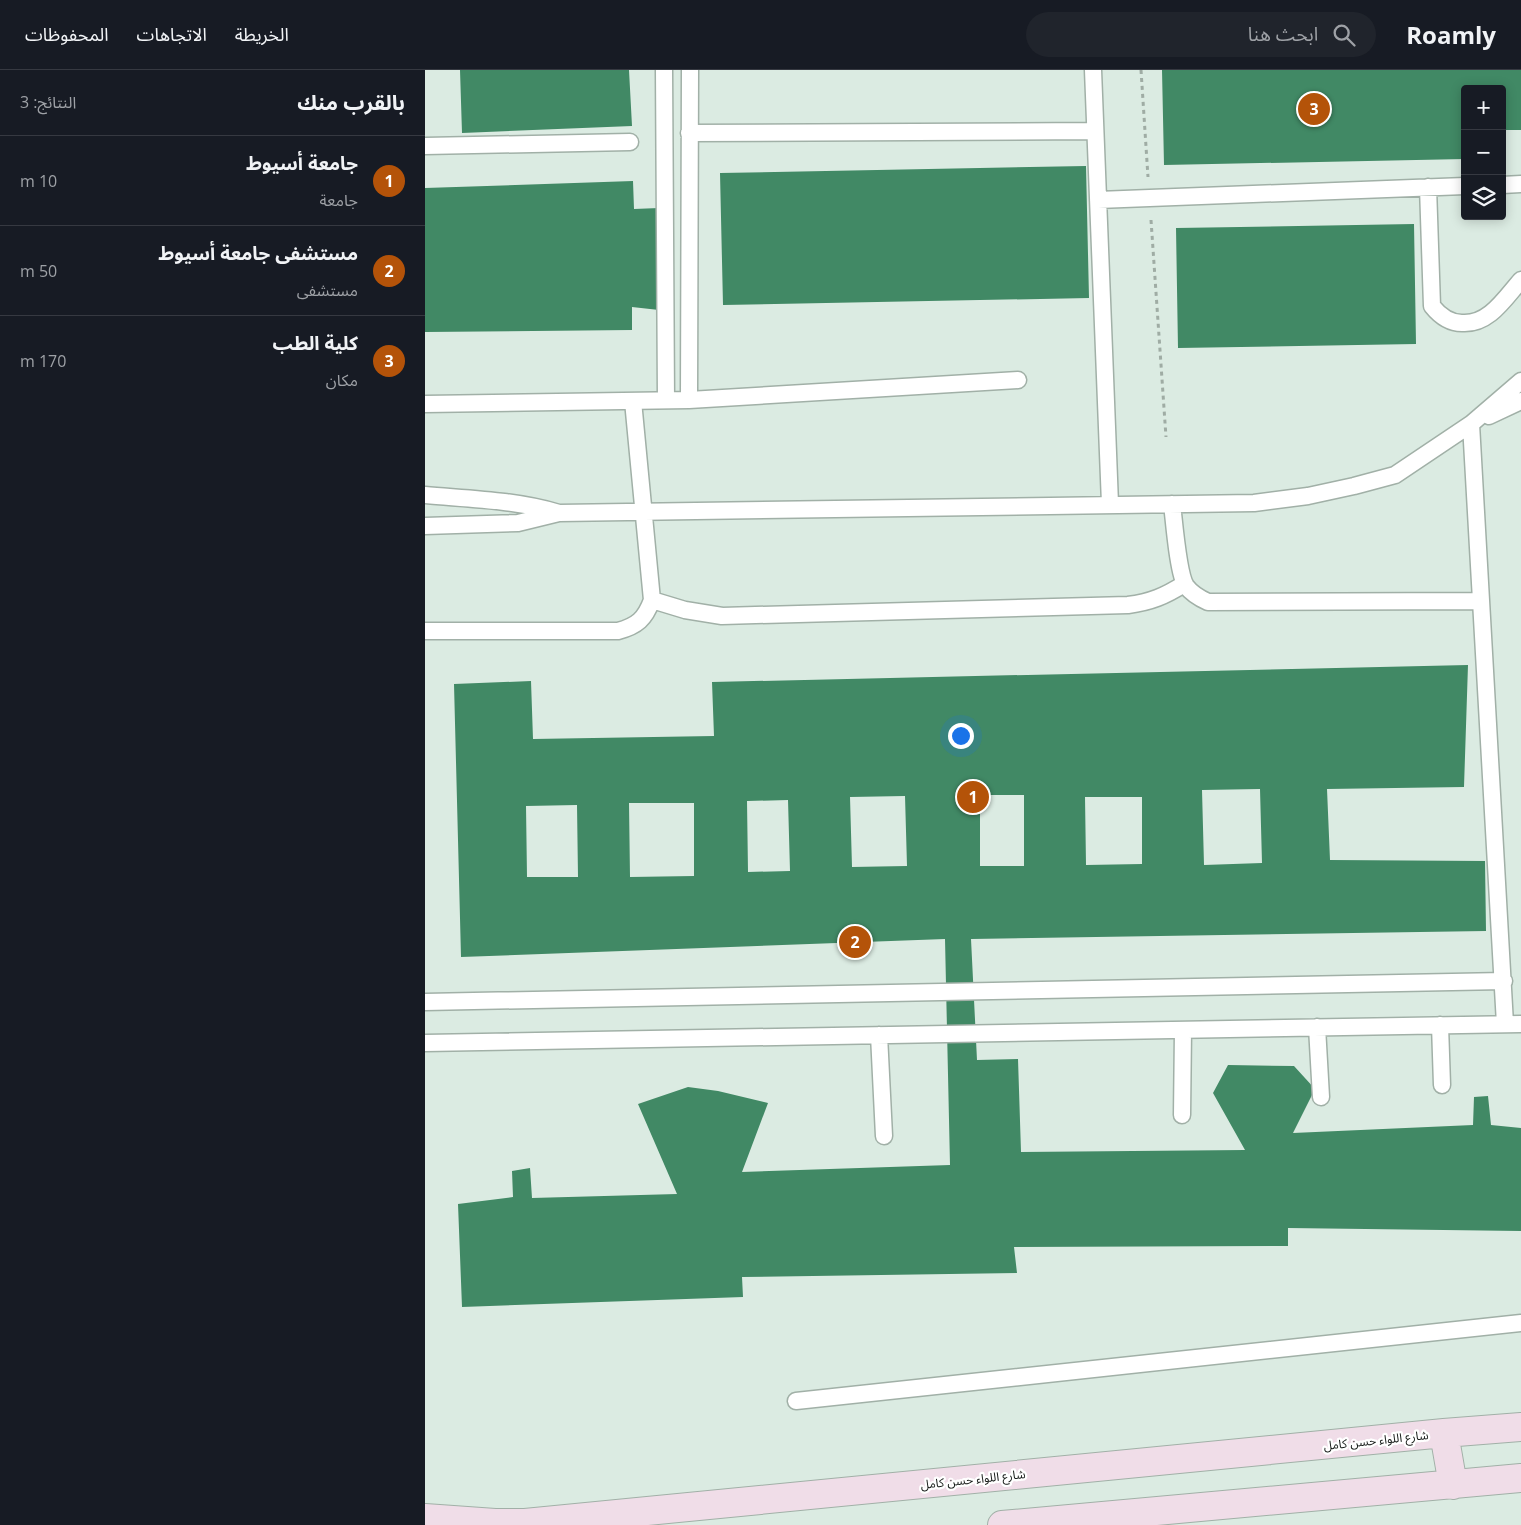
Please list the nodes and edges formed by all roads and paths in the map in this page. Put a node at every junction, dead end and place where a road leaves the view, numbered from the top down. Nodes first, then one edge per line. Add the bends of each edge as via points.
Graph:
1 (664, 70) edge
2 (690, 70) edge
3 (1093, 70) edge
4 (1141, 70) edge
5 (1095, 131) junction
6 (689, 134) junction
7 (630, 142) dead end
8 (425, 146) edge
9 (1521, 184) edge
10 (1506, 185) edge
11 (1461, 186) edge
12 (1428, 187) junction
13 (1149, 198) junction
14 (1098, 200) junction
15 (1521, 280) edge
16 (1018, 380) dead end
17 (1521, 381) edge
18 (667, 400) junction
19 (689, 400) junction
20 (633, 401) junction
21 (1521, 401) edge
22 (425, 404) edge
23 (1471, 424) junction
24 (1166, 437) dead end
25 (425, 496) edge
26 (1109, 504) junction
27 (1172, 504) junction
28 (644, 511) junction
29 (559, 513) junction
30 (425, 526) edge
31 (1185, 584) junction
32 (652, 600) junction
33 (1481, 601) junction
34 (425, 630) edge
35 (1504, 981) junction
36 (425, 1002) edge
37 (1513, 1024) edge
38 (1440, 1025) junction
39 (1317, 1028) junction
40 (1183, 1030) junction
41 (879, 1035) junction
42 (425, 1043) edge
43 (1442, 1085) dead end
44 (1321, 1097) dead end
45 (1182, 1114) dead end
46 (885, 1136) dead end
47 (1521, 1323) edge
48 (796, 1401) dead end
49 (1521, 1427) edge
50 (1444, 1433) junction
51 (1521, 1478) edge
52 (1453, 1484) junction
53 (425, 1518) edge
54 (1002, 1525) edge

1 - 18 lane
2 - 6 lane
3 - 5 lane
4 - 13 path
5 - 6 lane
5 - 14 lane
6 - 19 lane
7 - 8 lane
9 - 10 lane
11 - 12 lane
12 - 13 lane
12 - 15 lane via 1432,306 1438,313 1457,323 1481,321
13 - 14 lane
13 - 24 path
14 - 26 lane
16 - 19 lane
17 - 23 lane
18 - 19 lane
18 - 20 lane
20 - 22 lane
20 - 28 lane
21 - 23 lane
23 - 27 lane via 1395,475 1354,486 1308,496 1254,502
23 - 33 lane
25 - 29 lane via 517,503
26 - 27 lane
26 - 28 lane
27 - 31 lane
28 - 29 lane
28 - 32 lane
29 - 30 lane via 518,523
31 - 32 lane via 1150,602 1128,605 722,616
31 - 33 lane via 1194,595 1215,603
32 - 34 lane via 640,621 618,631
33 - 35 lane
35 - 36 lane
35 - 37 lane
37 - 38 lane
38 - 39 lane
38 - 43 lane
39 - 40 lane
39 - 44 lane
40 - 41 lane
40 - 45 lane
41 - 42 lane
41 - 46 lane
47 - 48 lane
49 - 50 main road, شارع اللواء حسن كامل
50 - 52 main road
50 - 53 main road, شارع اللواء حسن كامل via 525,1522 495,1524
51 - 52 main road
52 - 54 main road

